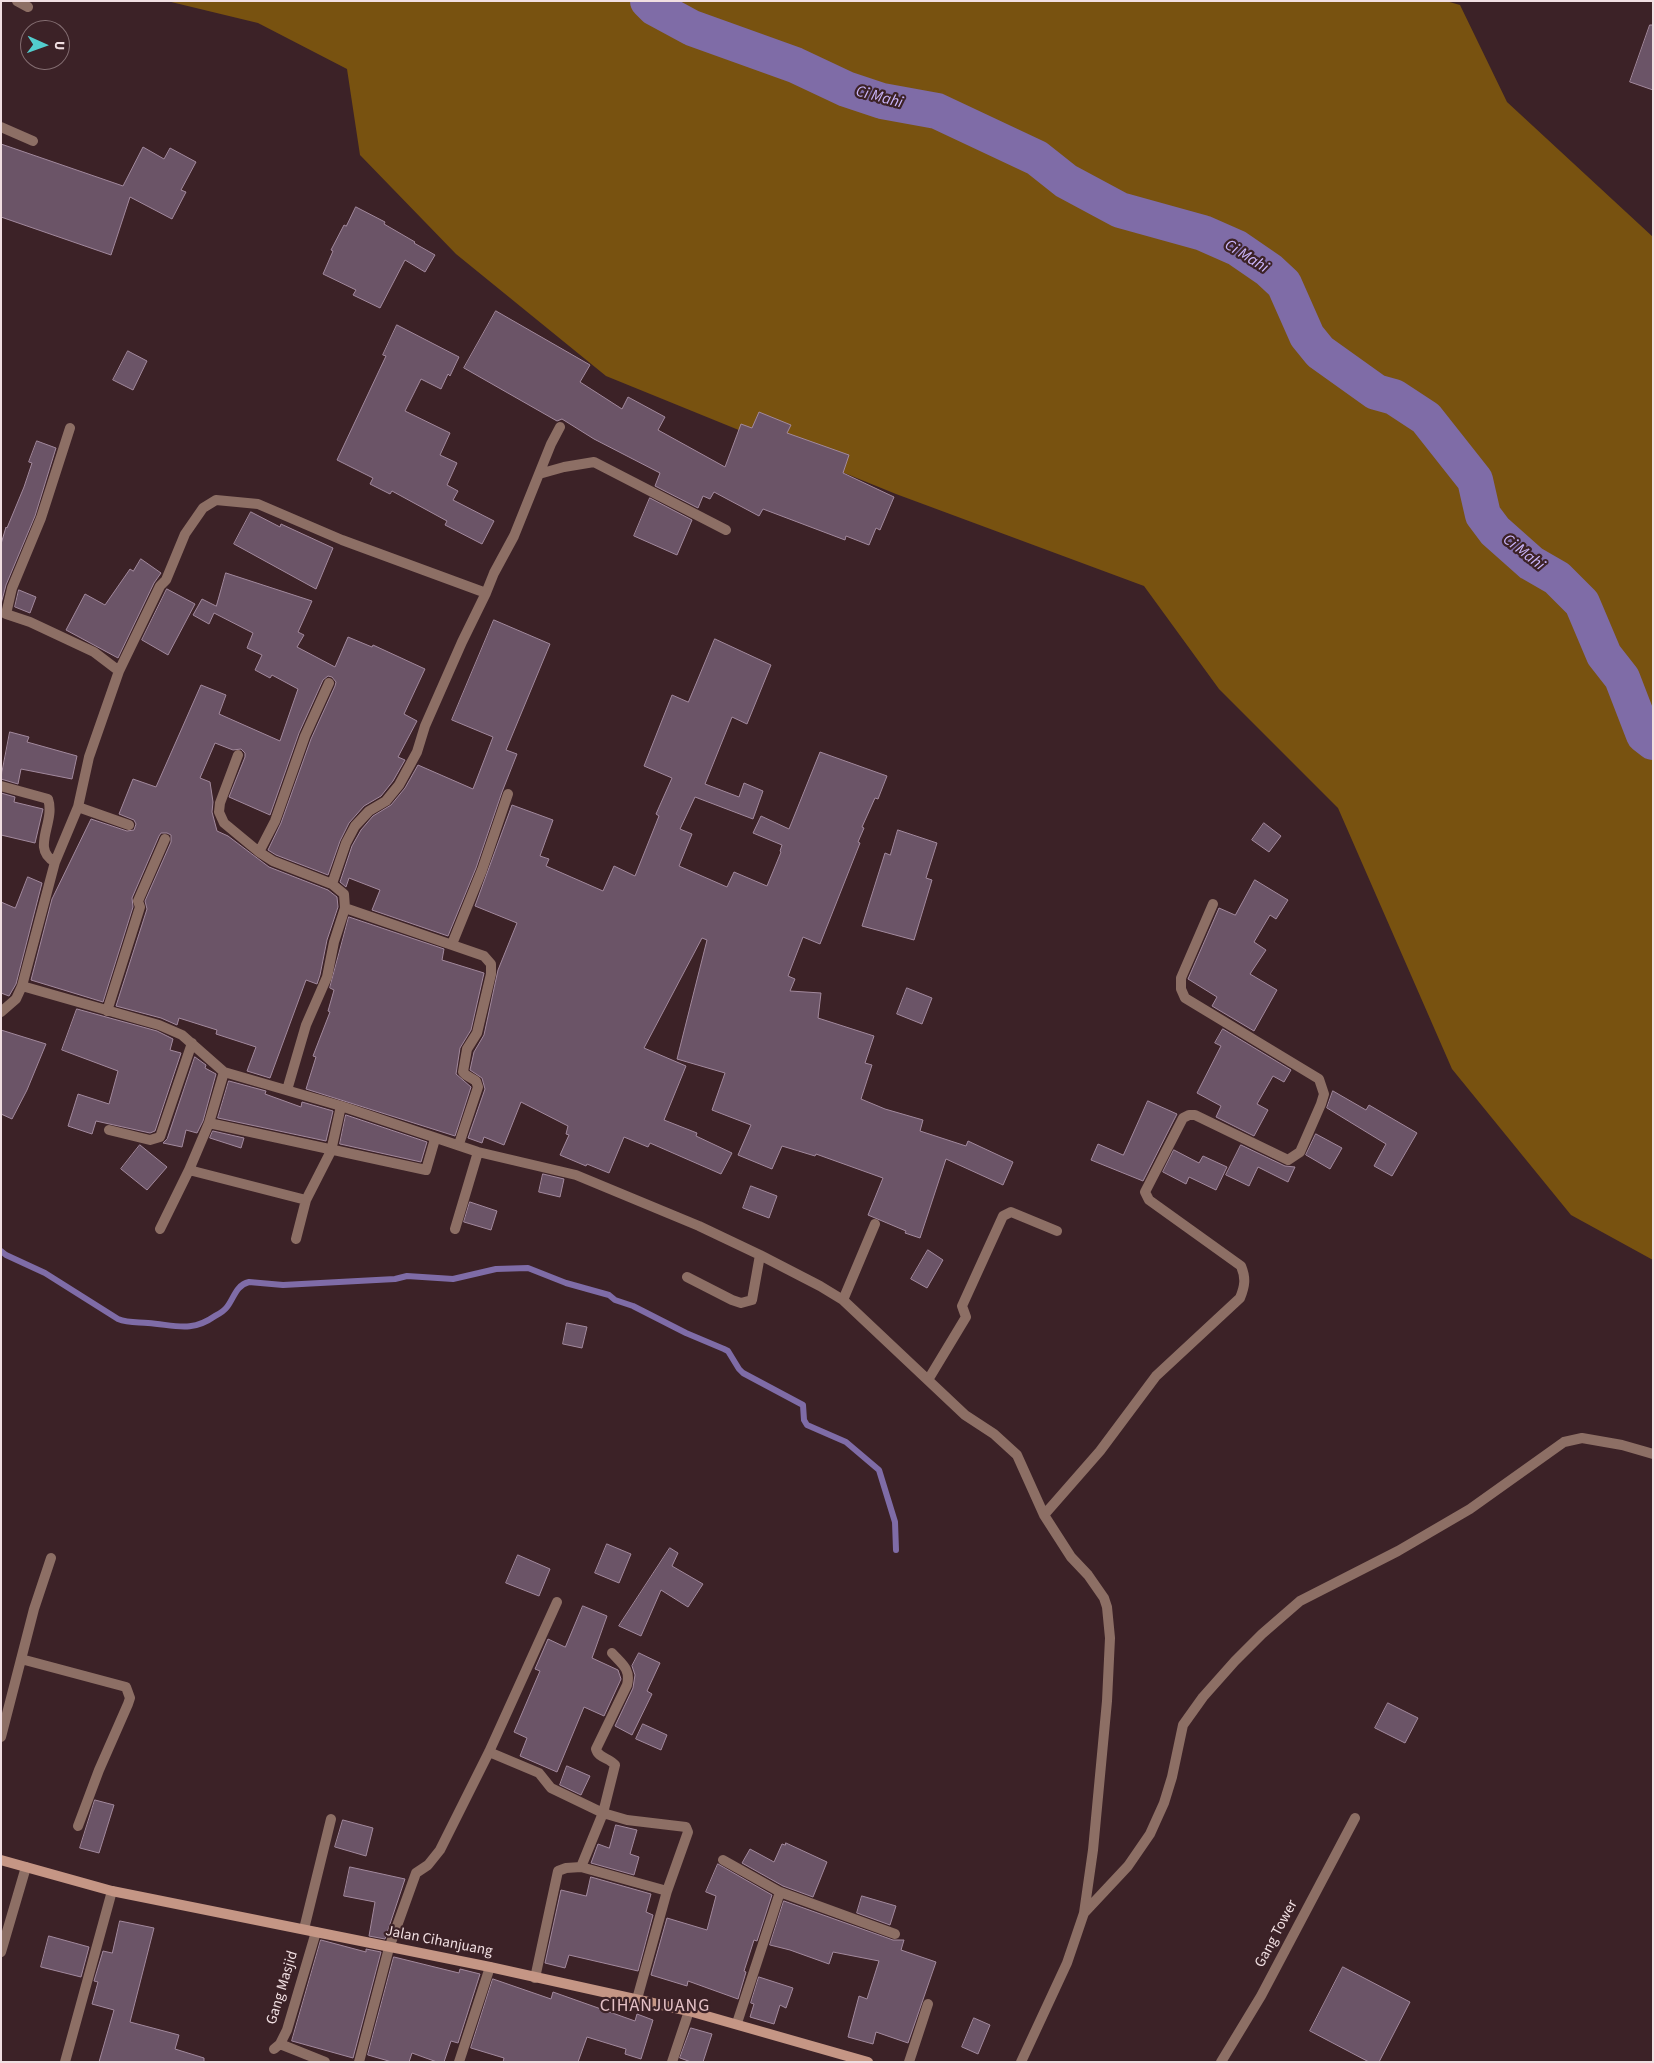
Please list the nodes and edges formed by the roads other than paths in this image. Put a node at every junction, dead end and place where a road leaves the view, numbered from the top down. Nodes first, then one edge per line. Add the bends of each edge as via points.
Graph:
1 (17, 1) edge
2 (28, 7) dead end
3 (1, 127) edge
4 (33, 142) dead end
5 (560, 427) dead end
6 (70, 428) dead end
7 (539, 474) junction
8 (726, 530) dead end
9 (486, 594) junction
10 (119, 671) junction
11 (329, 683) dead end
12 (238, 755) dead end
13 (1, 786) edge
14 (508, 794) dead end
15 (78, 807) junction
16 (129, 825) dead end
17 (165, 839) dead end
18 (258, 852) junction
19 (55, 862) junction
20 (332, 884) junction
21 (1213, 904) dead end
22 (345, 908) junction
23 (452, 944) junction
24 (22, 986) junction
25 (107, 1011) junction
26 (1, 1012) edge
27 (192, 1043) junction
28 (224, 1072) junction
29 (287, 1090) junction
30 (342, 1106) junction
31 (209, 1123) junction
32 (109, 1130) dead end
33 (436, 1139) junction
34 (459, 1144) junction
35 (331, 1151) junction
36 (478, 1152) junction
37 (189, 1170) junction
38 (306, 1200) junction
39 (875, 1224) dead end
40 (455, 1228) dead end
41 (160, 1229) dead end
42 (1057, 1231) dead end
43 (296, 1239) dead end
44 (760, 1255) junction
45 (688, 1278) dead end
46 (843, 1300) junction
47 (928, 1380) junction
48 (1653, 1454) edge
49 (1044, 1515) junction
50 (51, 1558) dead end
51 (557, 1602) dead end
52 (612, 1653) dead end
53 (21, 1659) junction
54 (1, 1737) edge
55 (489, 1752) junction
56 (603, 1813) junction
57 (1355, 1818) dead end
58 (331, 1819) dead end
59 (78, 1826) dead end
60 (1, 1860) edge
61 (723, 1860) dead end
62 (26, 1867) junction
63 (581, 1867) junction
64 (112, 1890) junction
65 (667, 1891) junction
66 (780, 1892) junction
67 (1084, 1913) junction
68 (304, 1929) junction
69 (316, 1932) junction
70 (895, 1934) dead end
71 (389, 1948) junction
72 (1, 1952) edge
73 (490, 1967) junction
74 (535, 1978) junction
75 (637, 1999) junction
76 (928, 2004) dead end
77 (688, 2010) junction
78 (737, 2023) junction
79 (65, 2062) edge
80 (325, 2062) edge
81 (359, 2062) edge
82 (459, 2062) edge
83 (672, 2062) edge
84 (868, 2062) edge
85 (909, 2062) edge
86 (1021, 2062) edge
87 (1221, 2062) edge

1 - 2 street
3 - 4 street
5 - 7 street
6 - 10 street via 41,518 12,588 6,614 94,652
7 - 8 street via 594,462
7 - 9 street via 524,515
9 - 10 street via 342,540 258,504 216,500 203,508 185,534 166,580 160,586
9 - 20 street via 425,726 417,752 386,801 369,811 355,826
10 - 15 street via 89,757
11 - 18 street via 305,736 275,820
12 - 18 street via 219,812 224,823
13 - 19 street via 48,799 51,807 43,849 46,857
14 - 23 street
15 - 16 street
15 - 19 street
17 - 25 street via 138,901 140,907
18 - 20 street
19 - 24 street
20 - 22 street via 344,894
21 - 49 street via 1181,978 1180,989 1185,998 1319,1079 1323,1086 1322,1099 1300,1152 1288,1160 1195,1115 1183,1118 1145,1192 1148,1200 1241,1266 1245,1287 1240,1298 1156,1376 1100,1451
22 - 23 street
22 - 29 street via 327,978 306,1025
23 - 34 street via 484,956 490,964 491,974 477,1033 464,1058 464,1072 476,1080 478,1087
24 - 25 street
24 - 26 street via 16,999
25 - 27 street via 159,1025 182,1034
27 - 28 street
27 - 32 street via 160,1137 150,1140
28 - 29 street
28 - 31 street
29 - 30 street
30 - 33 street
30 - 35 street
31 - 35 street
31 - 37 street
33 - 34 street
33 - 35 street via 426,1170
34 - 36 street
35 - 38 street
36 - 40 street
36 - 44 street via 576,1175 686,1220
37 - 38 street
37 - 41 street
38 - 43 street
39 - 46 street
42 - 47 street via 1011,1212 1003,1216 962,1306 966,1317
44 - 45 street via 752,1300 741,1303 732,1300
44 - 46 street
46 - 47 street
47 - 49 street via 1017,1455
48 - 67 street via 1582,1438 1564,1442 1470,1509 1398,1551 1300,1601 1235,1661 1194,1709 1183,1725 1172,1778 1150,1834 1128,1866
49 - 67 street via 1071,1557 1104,1598 1110,1638 1099,1791
50 - 53 street
51 - 55 street
52 - 56 street via 628,1670 629,1677 596,1749 615,1765
53 - 54 street
53 - 59 street via 126,1687 129,1692 128,1704
55 - 56 street via 539,1773 550,1788
55 - 71 street via 440,1850 428,1865 416,1873
56 - 63 street
56 - 65 street via 688,1829
57 - 87 street, Gang Tower via 1261,1996
58 - 68 street
60 - 62 main road, Jalan Cihanjuang
61 - 66 street
62 - 64 main road, Jalan Cihanjuang
62 - 72 street
63 - 65 street
63 - 74 street via 558,1871
64 - 68 main road, Jalan Cihanjuang
64 - 79 street
65 - 75 street
66 - 70 street
66 - 78 street
67 - 86 street via 1067,1963
68 - 69 main road, Jalan Cihanjuang
69 - 71 main road, Jalan Cihanjuang
69 - 80 street, Gang Masjid via 287,2030 277,2047
71 - 73 main road, Jalan Cihanjuang
71 - 81 street
73 - 74 main road, Jalan Cihanjuang
73 - 82 street
74 - 75 main road, Jalan Cihanjuang
75 - 77 main road, Jalan Cihanjuang
76 - 85 street
77 - 78 main road, Jalan Cihanjuang
77 - 83 street
78 - 84 main road, Jalan Cihanjuang

